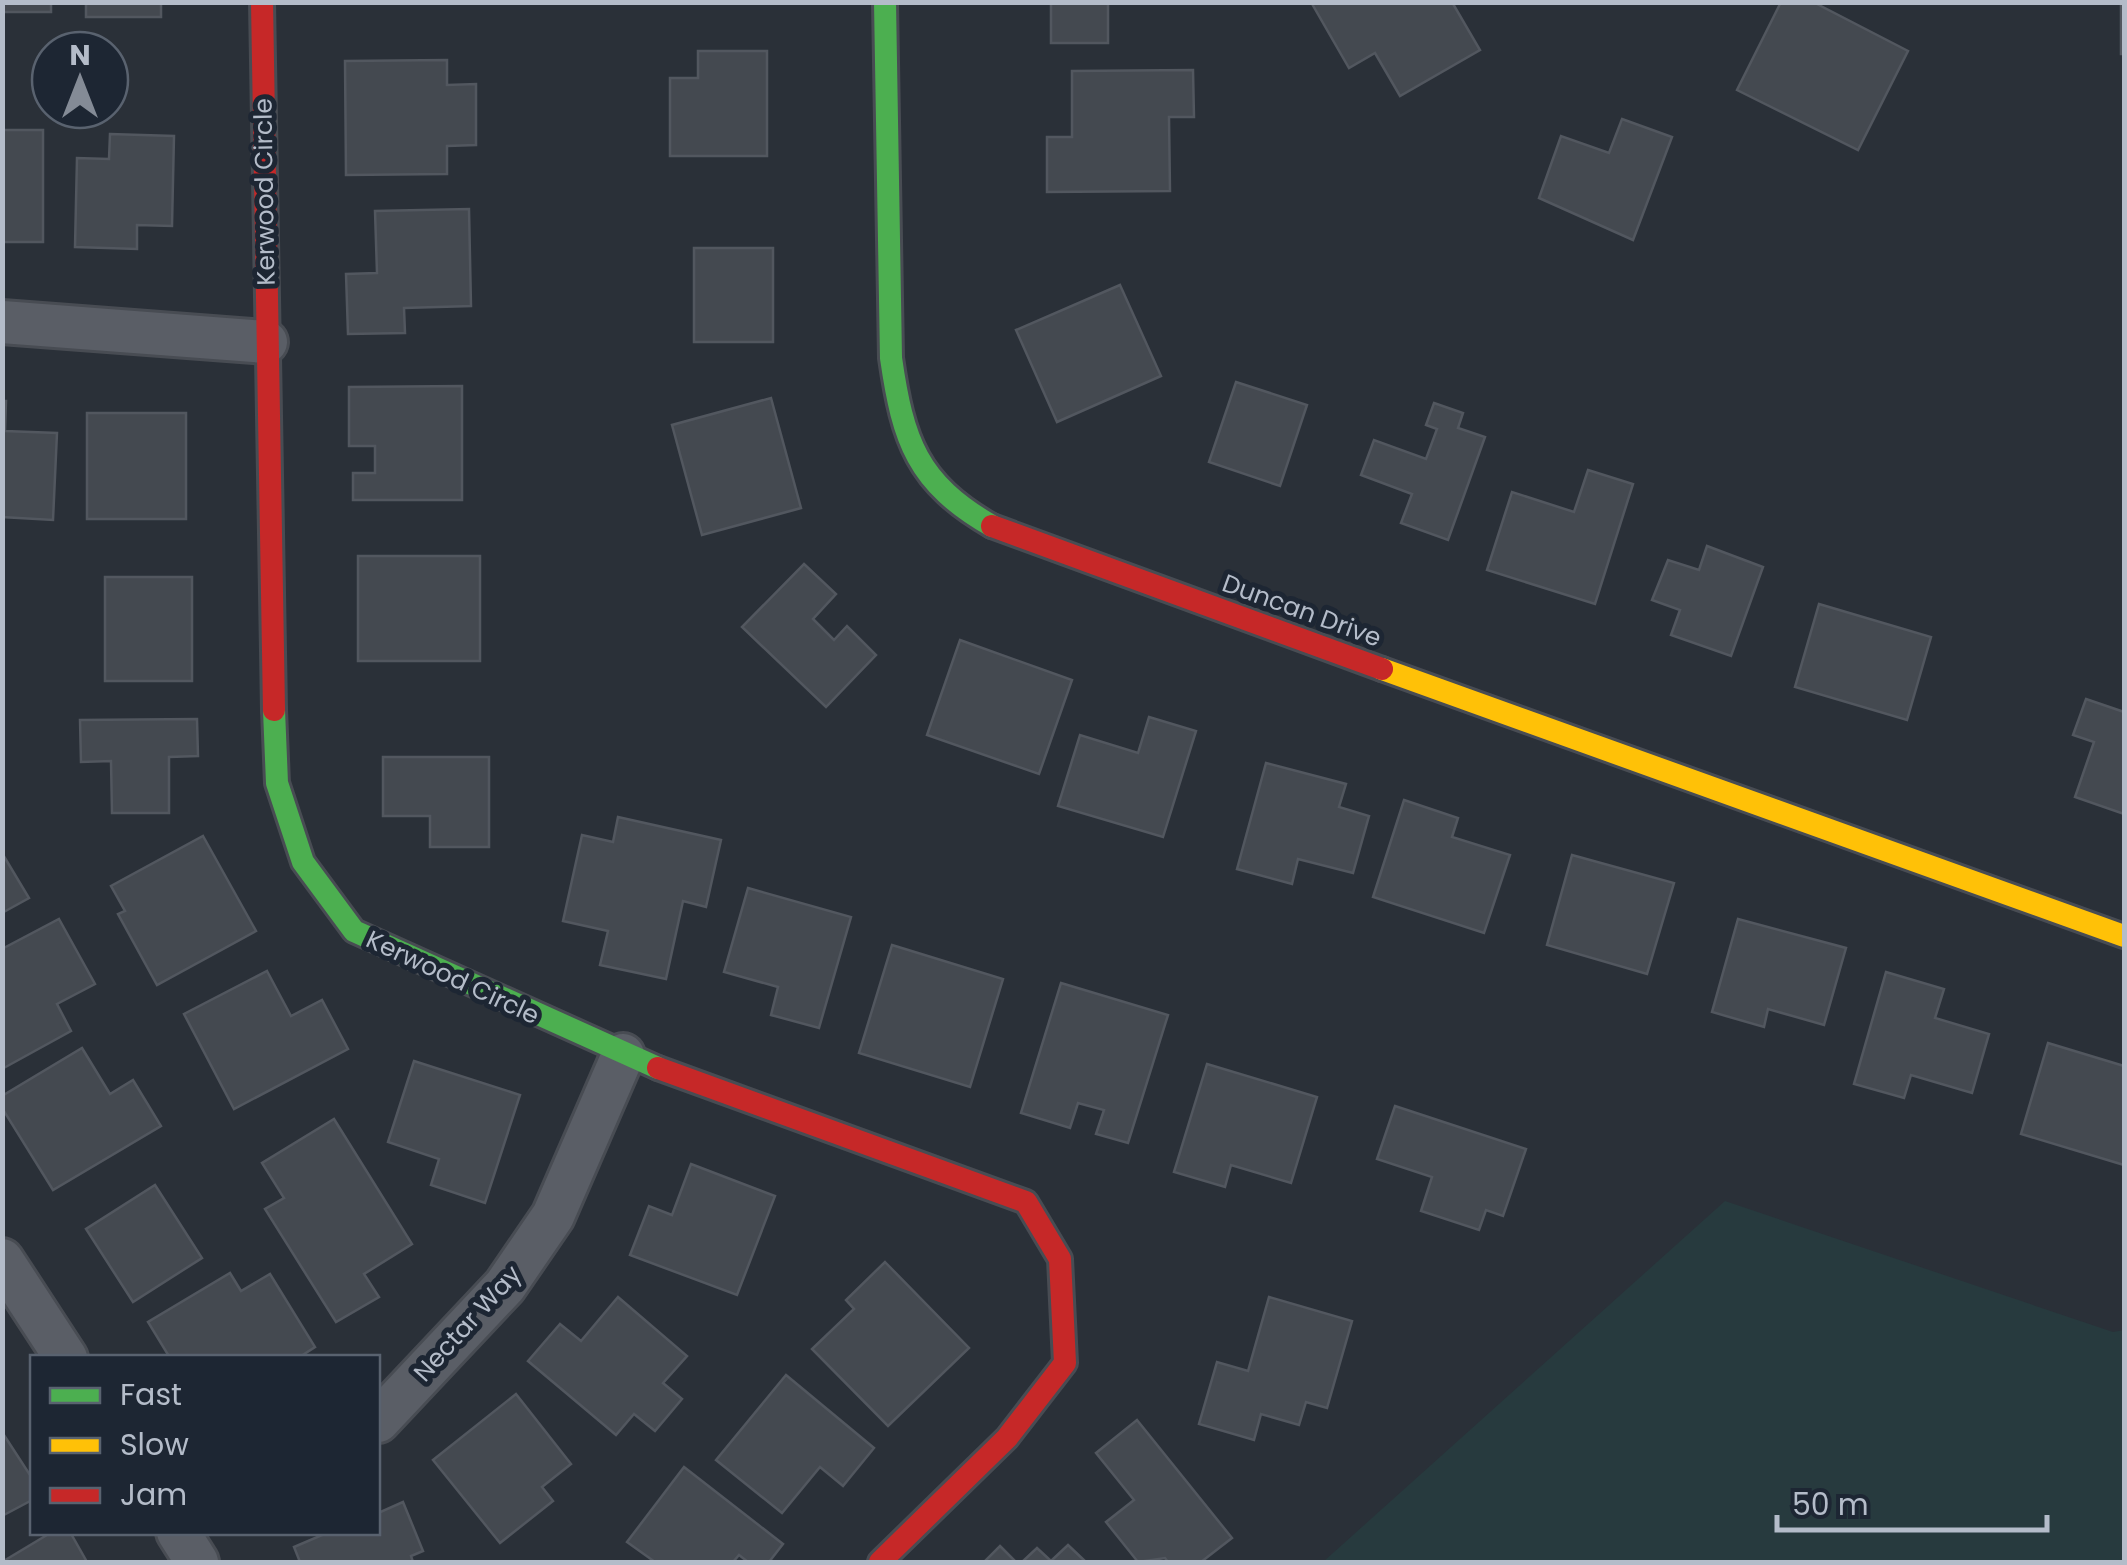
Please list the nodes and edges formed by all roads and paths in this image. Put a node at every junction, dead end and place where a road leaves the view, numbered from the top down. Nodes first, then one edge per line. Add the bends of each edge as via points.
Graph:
1 (262, 2) edge
2 (885, 2) edge
3 (2, 322) edge
4 (266, 342) junction
5 (2124, 936) edge
6 (622, 1055) junction
7 (2, 1260) edge
8 (64, 1355) edge
9 (380, 1419) edge
10 (880, 1562) edge

1 - 4 street, Kerwood Circle
2 - 5 street, Duncan Drive via 891,358 898,408 918,464 943,495 1002,532
3 - 4 street
4 - 6 street, Kerwood Circle via 278,783 303,862 354,931
6 - 9 street, Nectar Way via 553,1216 505,1286
6 - 10 street, Kerwood Circle via 1026,1202 1060,1259 1064,1363 1007,1438
7 - 8 street

